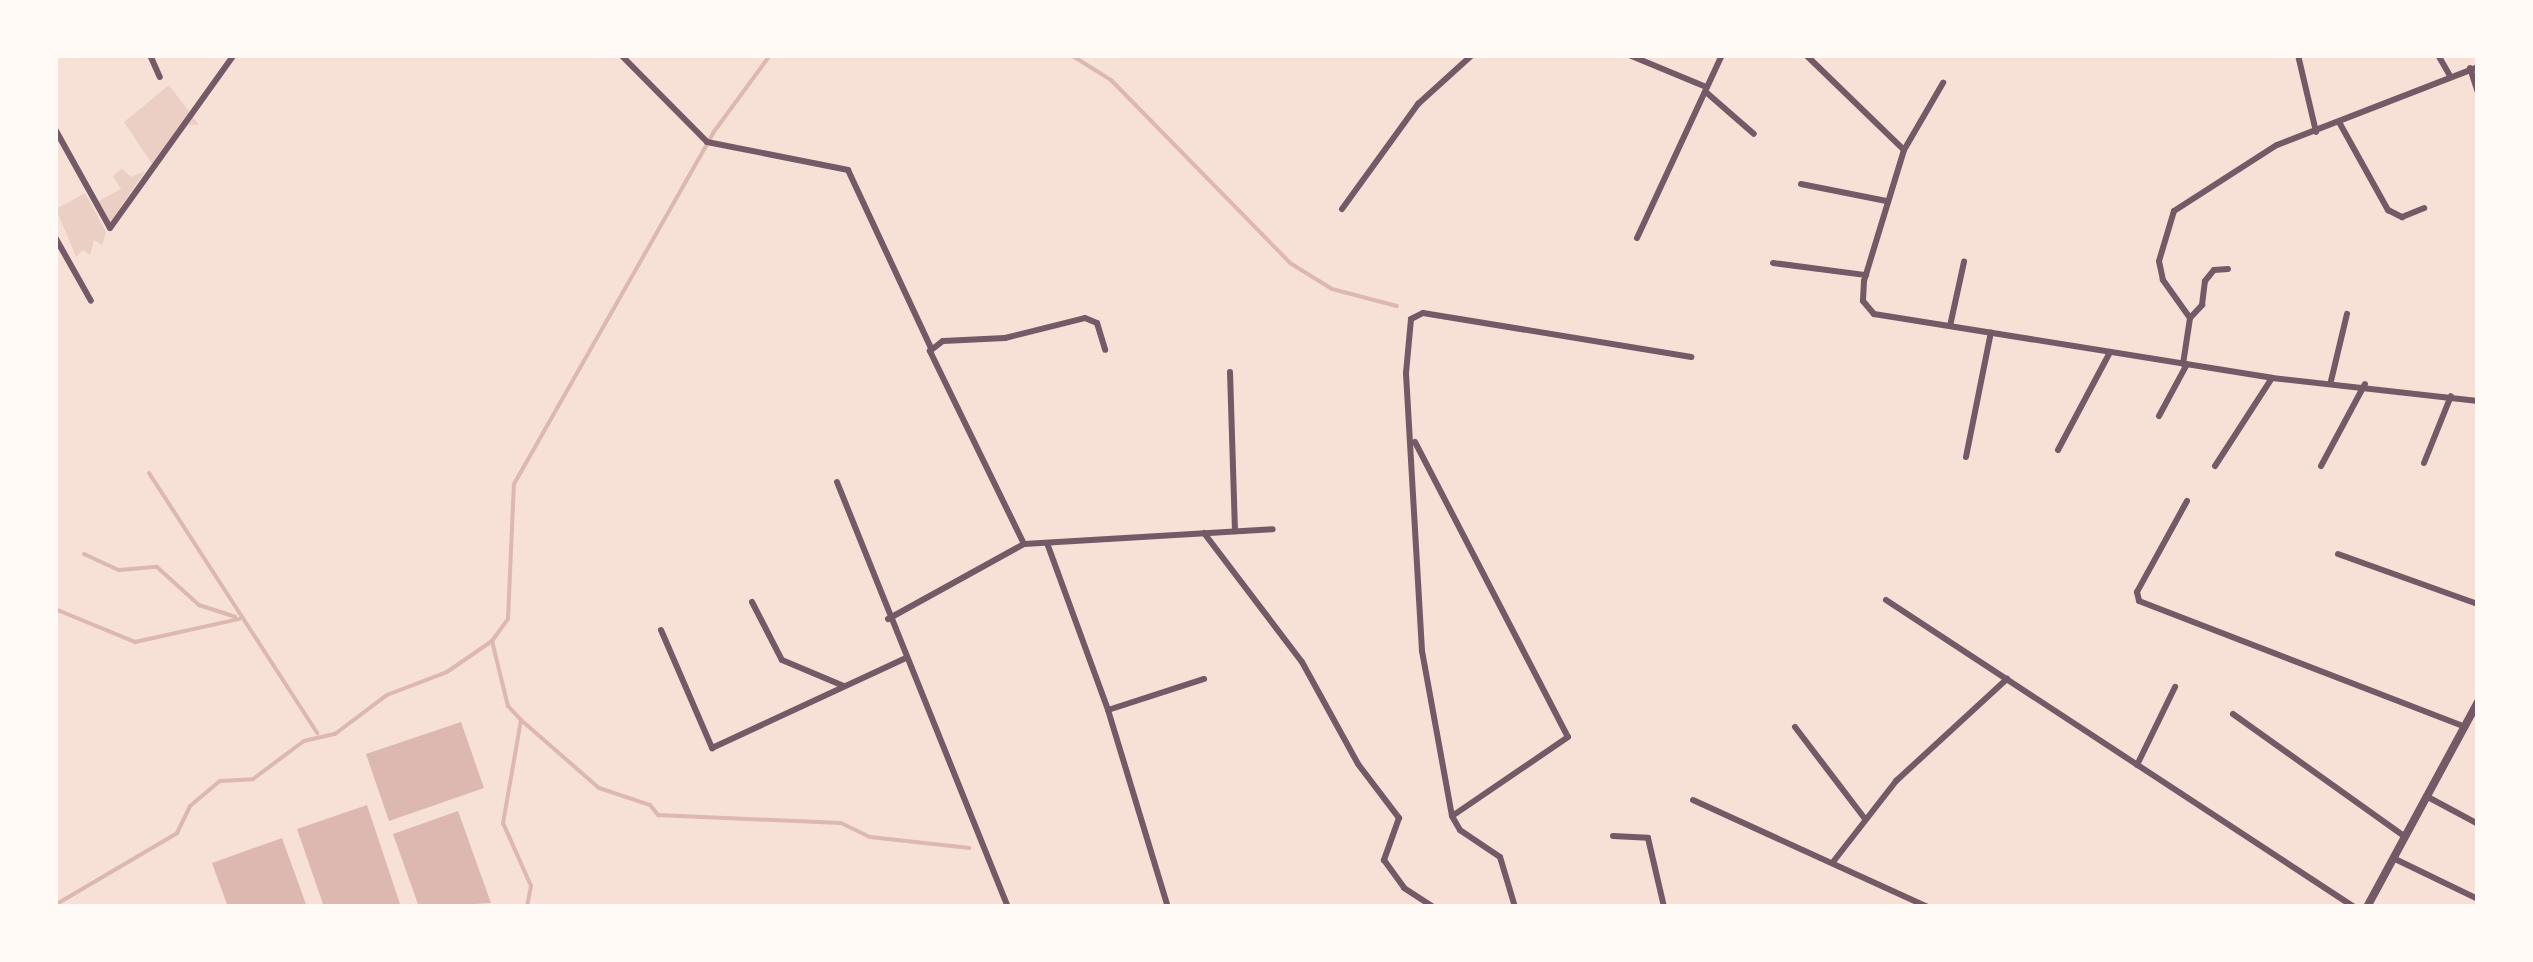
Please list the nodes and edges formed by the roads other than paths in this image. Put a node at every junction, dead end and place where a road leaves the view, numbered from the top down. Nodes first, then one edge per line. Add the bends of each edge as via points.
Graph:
1 (150, 55) edge
2 (234, 55) edge
3 (620, 55) edge
4 (1472, 55) edge
5 (1629, 55) edge
6 (1722, 55) edge
7 (1806, 55) edge
8 (2298, 55) edge
9 (2438, 55) edge
10 (2474, 68) edge
11 (2449, 74) junction
12 (160, 77) dead end
13 (1943, 82) dead end
14 (1706, 90) junction
15 (2478, 92) edge
16 (2339, 122) junction
17 (55, 130) edge
18 (2316, 132) junction
19 (1754, 134) dead end
20 (1904, 150) junction
21 (1801, 184) dead end
22 (1886, 202) junction
23 (2424, 208) dead end
24 (1342, 209) dead end
25 (55, 237) edge
26 (1637, 238) dead end
27 (1964, 262) dead end
28 (1773, 263) dead end
29 (2228, 269) dead end
30 (1866, 275) junction
31 (90, 301) dead end
32 (2348, 314) dead end
33 (2190, 318) junction
34 (1950, 326) junction
35 (1991, 332) junction
36 (931, 348) junction
37 (1105, 350) dead end
38 (2110, 352) junction
39 (1690, 357) dead end
40 (2186, 364) junction
41 (1230, 372) dead end
42 (2272, 378) junction
43 (2331, 381) junction
44 (2366, 384) junction
45 (2451, 396) junction
46 (2478, 401) edge
47 (2159, 416) dead end
48 (1413, 438) junction
49 (2058, 450) dead end
50 (1966, 457) dead end
51 (2424, 463) dead end
52 (2215, 466) dead end
53 (2322, 466) dead end
54 (837, 482) dead end
55 (2187, 501) dead end
56 (1273, 529) dead end
57 (1235, 531) junction
58 (1204, 533) junction
59 (1047, 542) junction
60 (1024, 544) junction
61 (2338, 554) dead end
62 (1886, 600) dead end
63 (752, 602) dead end
64 (2478, 604) edge
65 (888, 619) junction
66 (661, 630) dead end
67 (904, 659) junction
68 (1204, 679) dead end
69 (2008, 679) junction
70 (845, 686) junction
71 (2175, 687) dead end
72 (2478, 702) edge
73 (1108, 710) junction
74 (2233, 714) dead end
75 (1795, 726) dead end
76 (2465, 727) junction
77 (2137, 765) junction
78 (2426, 796) junction
79 (1693, 800) dead end
80 (1452, 816) junction
81 (1865, 818) junction
82 (2478, 824) edge
83 (1613, 836) dead end
84 (2404, 836) junction
85 (2393, 858) junction
86 (1833, 862) junction
87 (2478, 899) edge
88 (1008, 907) edge
89 (1168, 907) edge
90 (1433, 907) edge
91 (1515, 907) edge
92 (1664, 907) edge
93 (1928, 907) edge
94 (2354, 907) edge
95 (2367, 907) edge

1 - 12 street
2 - 17 street via 110,228
3 - 36 street via 708,142 848,170
4 - 24 street via 1418,104
5 - 14 street
6 - 14 street
7 - 20 street
8 - 18 street
9 - 11 street
10 - 11 street
10 - 15 street
11 - 16 street
13 - 20 street
14 - 19 street
14 - 26 street
16 - 18 street
16 - 23 street via 2388,210 2402,216
18 - 33 street via 2278,145 2167,217 2159,261
20 - 22 street
21 - 22 street
22 - 30 street
25 - 31 street
27 - 34 street
28 - 30 street
29 - 33 street via 2209,274 2202,305
30 - 34 street via 1862,301 1874,314
32 - 43 street
33 - 40 street
34 - 35 street
35 - 38 street
35 - 50 street
36 - 37 street via 1085,318 1097,323
36 - 60 street
38 - 40 street
38 - 49 street
39 - 48 street via 1423,313 1411,320 1407,335
40 - 42 street
40 - 47 street
41 - 57 street
42 - 43 street
42 - 52 street
43 - 44 street
44 - 45 street
44 - 53 street
45 - 46 street
45 - 51 street
48 - 80 street via 1418,619
48 - 80 street via 1568,737
54 - 65 street
55 - 76 street via 2137,592 2139,601
56 - 57 street
57 - 58 street
58 - 59 street
58 - 90 street via 1302,662 1358,764 1399,818 1384,860 1404,888
59 - 60 street
59 - 73 street
60 - 65 street
61 - 64 street
62 - 69 street
63 - 70 street via 782,660
65 - 67 street
66 - 70 street via 712,748
67 - 70 street
67 - 88 street
68 - 73 street
69 - 77 street
69 - 81 street
71 - 77 street
72 - 76 street
73 - 89 street
74 - 84 street
75 - 81 street
76 - 78 street
77 - 94 street
78 - 82 street
78 - 84 street
79 - 86 street
80 - 91 street via 1460,830 1500,857
81 - 86 street
83 - 92 street via 1648,838
84 - 85 street
85 - 87 street
85 - 95 street
86 - 93 street

